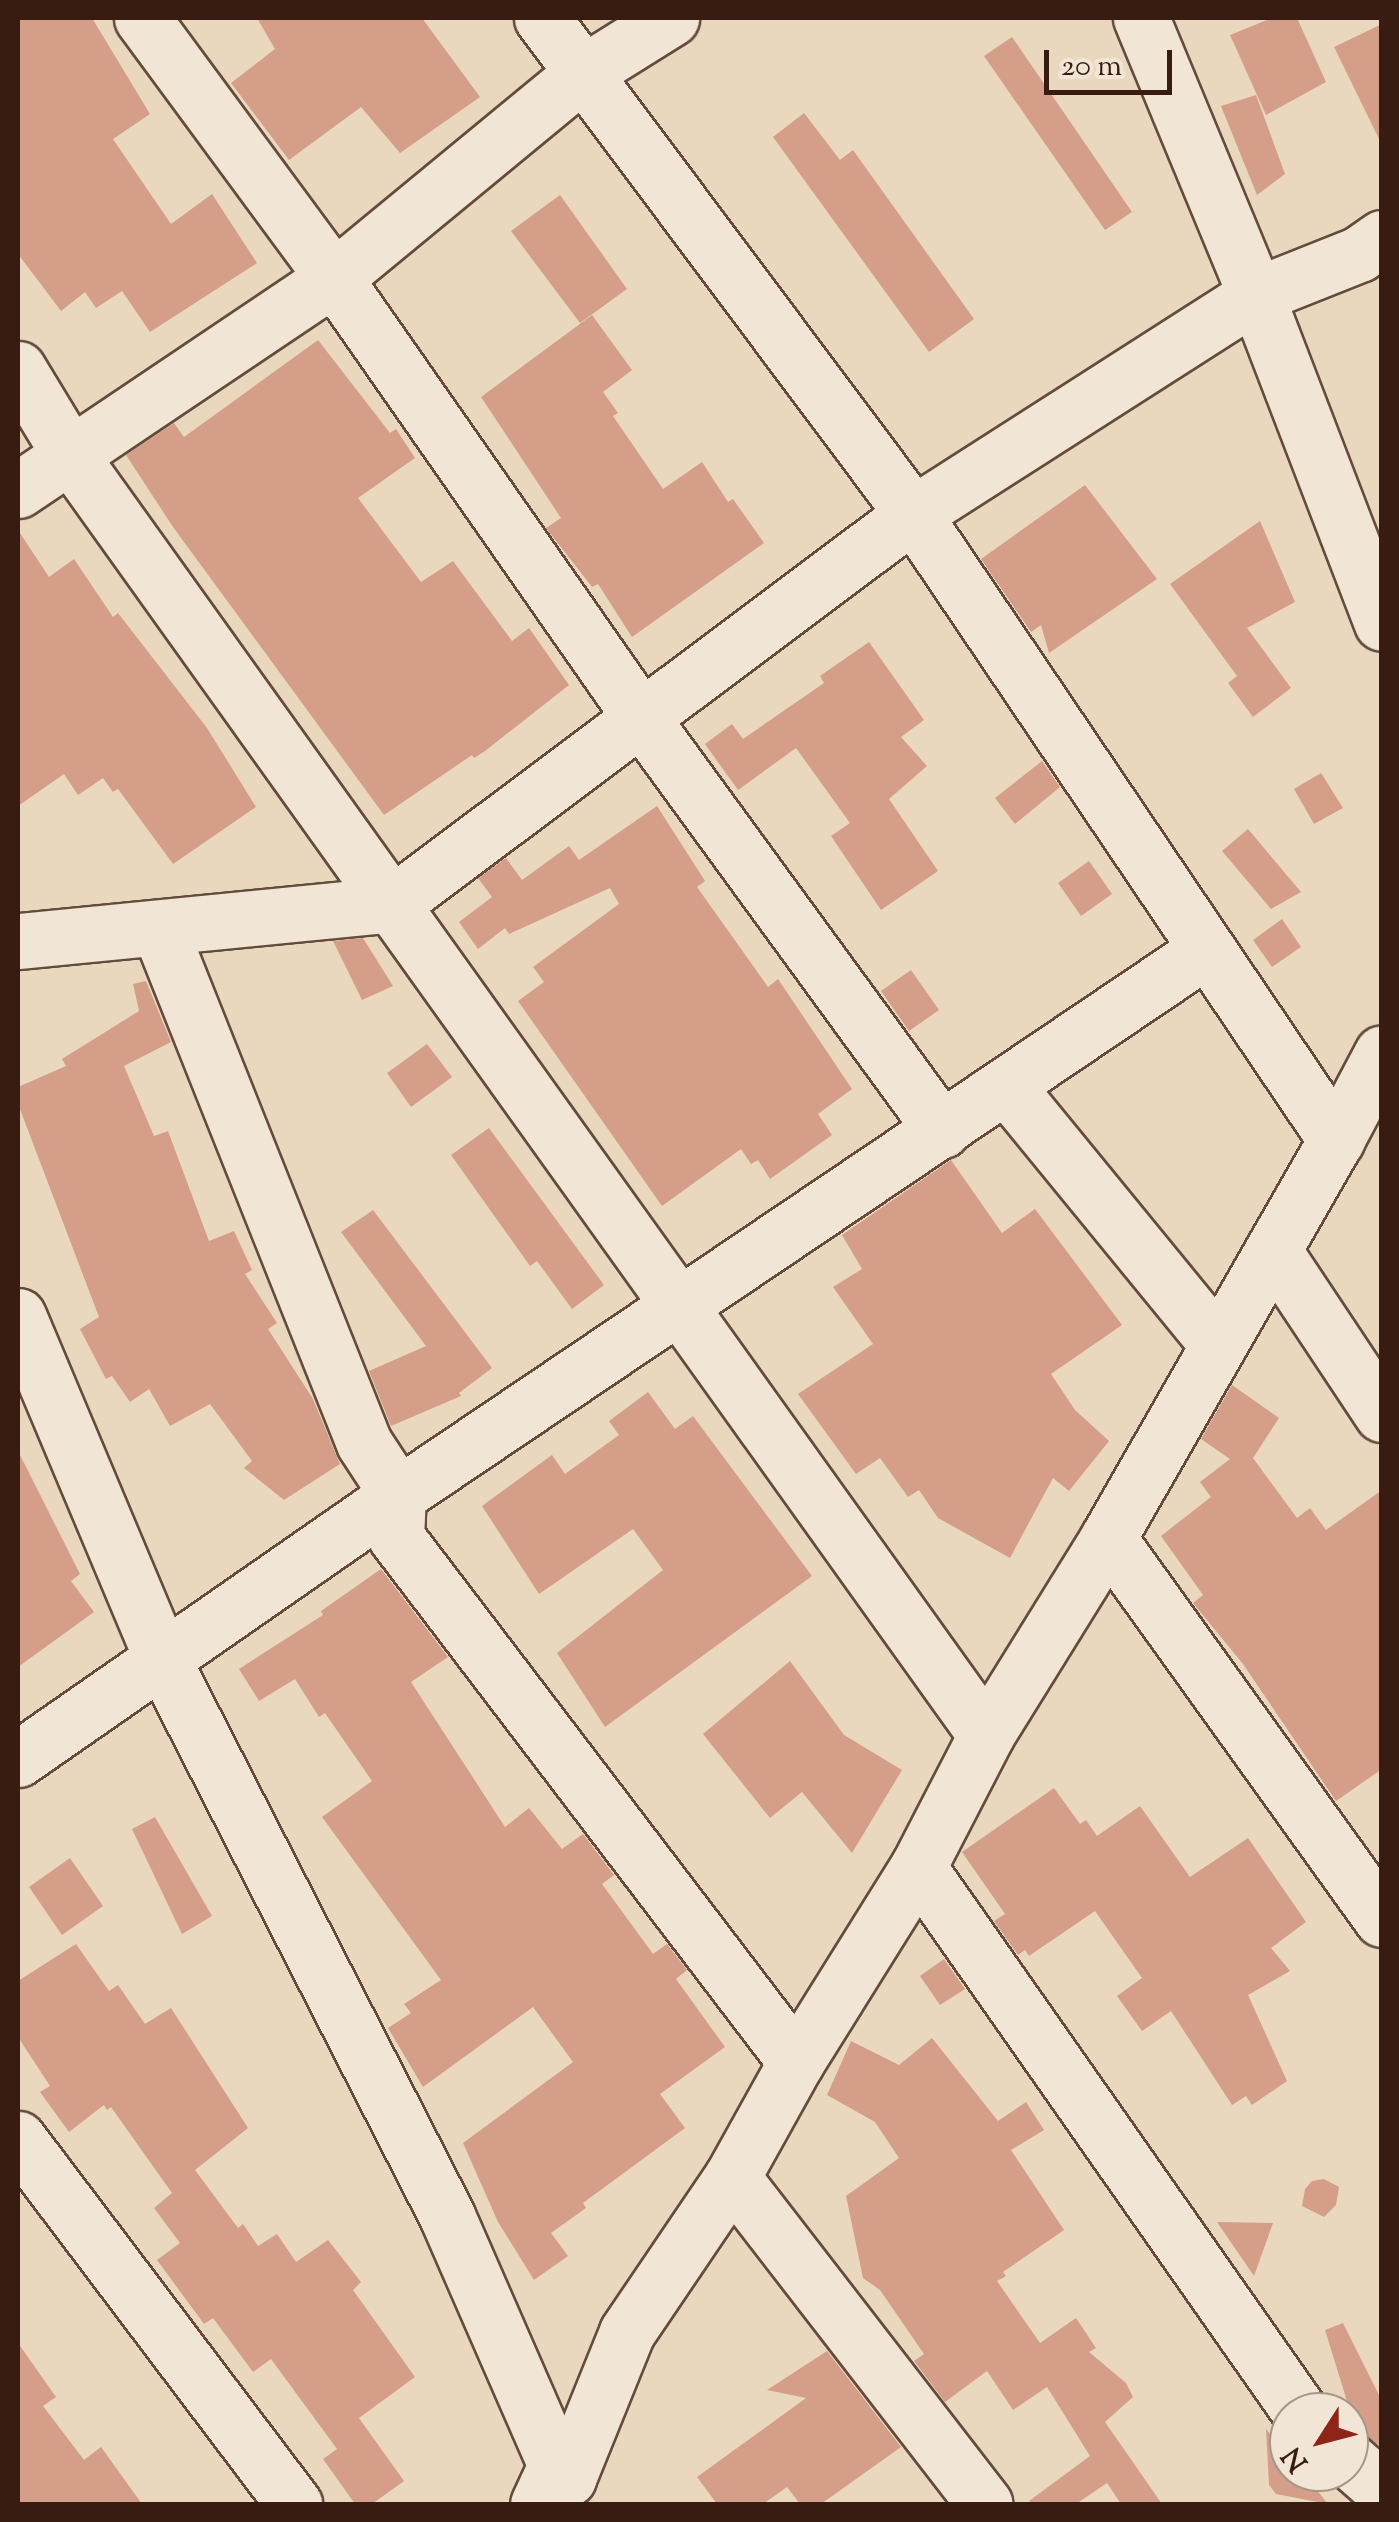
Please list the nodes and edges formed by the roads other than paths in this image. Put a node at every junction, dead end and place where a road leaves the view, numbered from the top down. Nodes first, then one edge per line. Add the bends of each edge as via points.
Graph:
1 (142, 18) edge
2 (542, 18) edge
3 (671, 18) edge
4 (1141, 18) edge
5 (582, 72) junction
6 (1382, 238) edge
7 (334, 278) junction
8 (1256, 295) junction
9 (18, 370) edge
10 (70, 454) junction
11 (18, 490) edge
12 (913, 514) junction
13 (1382, 623) edge
14 (642, 718) junction
15 (392, 904) junction
16 (159, 928) junction
17 (18, 941) edge
18 (1206, 950) junction
19 (1382, 1053) edge
20 (1007, 1087) junction
21 (942, 1130) junction
22 (1336, 1140) junction
23 (1273, 1250) junction
24 (682, 1304) junction
25 (18, 1316) edge
26 (1218, 1344) junction
27 (1382, 1414) edge
28 (398, 1495) junction
29 (1108, 1538) junction
30 (161, 1658) junction
31 (986, 1735) junction
32 (18, 1759) edge
33 (918, 1866) junction
34 (1382, 1919) edge
35 (796, 2062) junction
36 (18, 2138) edge
37 (732, 2177) junction
38 (1286, 2392) edge
39 (563, 2488) edge
40 (294, 2504) edge
41 (985, 2504) edge

1 - 7 street
2 - 5 street
3 - 5 street
4 - 8 street
5 - 7 street
5 - 12 street
6 - 8 street via 1359,254
7 - 10 street
7 - 14 street
8 - 12 street
8 - 13 street
9 - 10 street
10 - 11 street
10 - 15 street
12 - 14 street
12 - 18 street
14 - 15 street
14 - 21 street
15 - 16 street
15 - 24 street
16 - 17 street
16 - 28 street via 364,1444
18 - 20 street
18 - 22 street
19 - 22 street
20 - 21 street
20 - 26 street
21 - 24 street
22 - 23 street
23 - 26 street
23 - 27 street
24 - 28 street
24 - 31 street
25 - 30 street
26 - 29 street
28 - 30 street
28 - 35 street via 396,1537 430,1587
29 - 31 street
29 - 34 street
30 - 32 street
30 - 39 street via 446,2216
31 - 33 street
33 - 35 street
33 - 38 street
35 - 37 street
36 - 40 street
37 - 39 street via 628,2332
37 - 41 street

